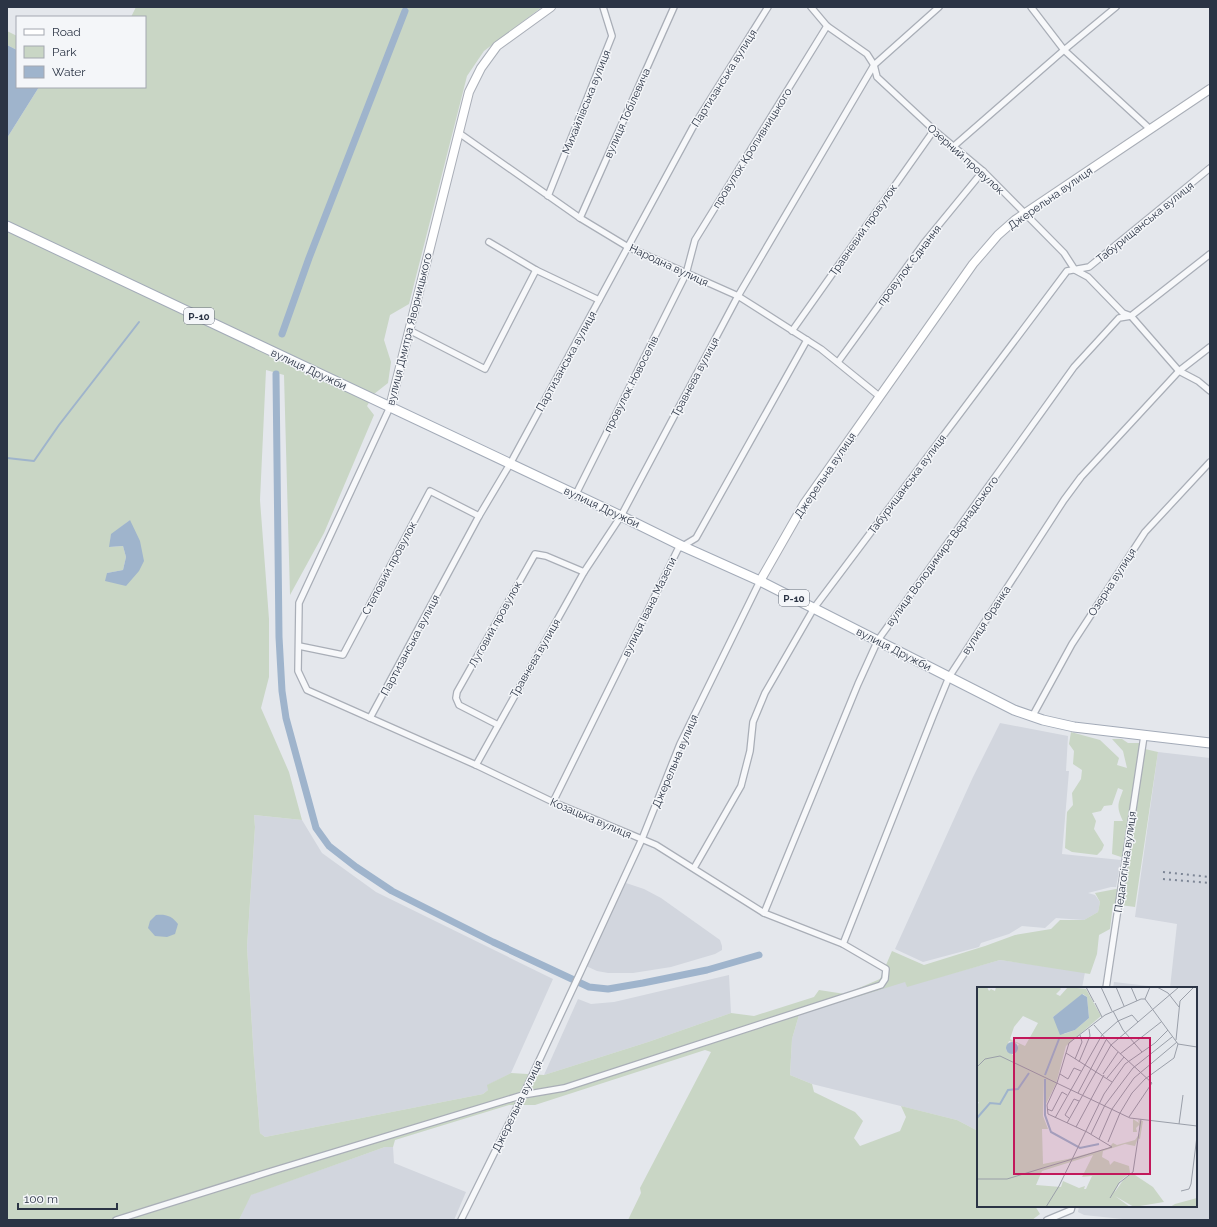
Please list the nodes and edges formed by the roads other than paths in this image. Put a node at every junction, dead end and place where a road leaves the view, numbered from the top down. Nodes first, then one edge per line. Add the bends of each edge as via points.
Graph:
1 (551, 7) edge
2 (603, 7) edge
3 (674, 7) edge
4 (768, 7) edge
5 (811, 7) edge
6 (939, 7) edge
7 (1031, 7) edge
8 (1116, 7) edge
9 (828, 26) junction
10 (1064, 50) junction
11 (874, 65) junction
12 (1210, 89) edge
13 (1150, 129) junction
14 (934, 130) junction
15 (458, 133) junction
16 (954, 146) junction
17 (1210, 168) edge
18 (983, 172) junction
19 (548, 196) junction
20 (1025, 214) junction
21 (580, 218) junction
22 (7, 226) edge
23 (489, 242) dead end
24 (628, 247) junction
25 (1210, 254) edge
26 (536, 270) junction
27 (1075, 270) junction
28 (686, 274) junction
29 (738, 296) junction
30 (599, 300) junction
31 (1131, 316) junction
32 (409, 330) junction
33 (792, 331) junction
34 (807, 340) junction
35 (1210, 347) edge
36 (838, 362) junction
37 (1178, 371) junction
38 (1210, 391) edge
39 (879, 396) junction
40 (390, 407) junction
41 (1210, 462) edge
42 (510, 464) junction
43 (576, 494) junction
44 (479, 516) junction
45 (621, 516) junction
46 (682, 546) junction
47 (584, 572) junction
48 (760, 581) junction
49 (814, 608) junction
50 (878, 640) junction
51 (299, 646) junction
52 (298, 671) joint
53 (950, 677) junction
54 (1032, 717) junction
55 (370, 718) junction
56 (498, 725) junction
57 (1144, 736) junction
58 (1210, 743) edge
59 (476, 765) junction
60 (553, 802) junction
61 (642, 839) junction
62 (694, 868) junction
63 (764, 913) junction
64 (843, 944) junction
65 (1106, 987) edge
66 (523, 1095) junction
67 (1072, 1207) edge
68 (116, 1220) edge
69 (461, 1220) edge
70 (1047, 1220) edge

1 - 15 street, вулиця Дмитра Яворницького via 497,46 481,68 469,92
2 - 19 street, Михайлівська вулиця via 612,36
3 - 21 street, вулиця Тобілевича
4 - 24 street, Партизанська вулиця via 693,127
5 - 9 street, Озерний провулок
6 - 11 street, Травнева вулиця
7 - 10 street
8 - 10 street
9 - 11 street, Озерний провулок via 867,54
9 - 28 street, провулок Кропивницького via 695,240
10 - 13 street
10 - 16 street
11 - 14 street, Озерний провулок via 877,77
11 - 29 street, Травнева вулиця
12 - 13 street, Джерельна вулиця
13 - 20 street, Джерельна вулиця
14 - 16 street, Озерний провулок
14 - 33 street, Травневий провулок
15 - 19 street, Народна вулиця
15 - 32 street, вулиця Дмитра Яворницького
16 - 18 street, Озерний провулок
17 - 27 street, Табурищанська вулиця via 1089,267
18 - 20 street, Озерний провулок
18 - 36 street, провулок Єднання via 924,243
19 - 21 street, Народна вулиця
20 - 27 street, Озерний провулок via 1064,253
20 - 39 street, Джерельна вулиця via 998,235 973,264
21 - 24 street, Народна вулиця
22 - 40 main road, вулиця Дружби / Р-10
23 - 26 street
24 - 28 street, Народна вулиця
24 - 30 street, Партизанська вулиця
25 - 31 street, вулиця Володимира Вернадського
26 - 30 street
26 - 32 street via 484,369
27 - 31 street, Озерний провулок via 1088,277 1123,313
27 - 49 street, Табурищанська вулиця via 1067,271
28 - 29 street, Народна вулиця
28 - 43 street, провулок Новоселів
29 - 33 street, Народна вулиця
29 - 45 street, Травнева вулиця
30 - 42 street, Партизанська вулиця
31 - 37 street, Озерний провулок
31 - 50 street, вулиця Володимира Вернадського via 1118,318 1074,367
32 - 40 street, вулиця Дмитра Яворницького
33 - 34 street, Народна вулиця
34 - 36 street, Народна вулиця
34 - 46 street, вулиця Івана Мазепи via 696,538
35 - 37 street, вулиця Франка
36 - 39 street, Народна вулиця
37 - 38 street, Озерний провулок via 1198,381
37 - 53 street, вулиця Франка via 1081,477
39 - 48 street, Джерельна вулиця via 804,504
40 - 42 main road, вулиця Дружби / Р-10
40 - 51 street, вулиця Дмитра Яворницького via 299,603
41 - 54 street, Озерна вулиця via 1145,532 1072,644
42 - 43 main road, вулиця Дружби / Р-10
42 - 44 street, Партизанська вулиця
43 - 45 main road, вулиця Дружби / Р-10
44 - 51 street, Степовий провулок via 430,491 343,655
44 - 55 street, Партизанська вулиця
45 - 46 main road, вулиця Дружби / Р-10
45 - 47 street, Травнева вулиця
46 - 48 main road, вулиця Дружби / Р-10
46 - 60 street, вулиця Івана Мазепи via 678,549
47 - 56 street, Травнева вулиця
47 - 56 street, Луговий провулок via 535,554 457,692 459,705
48 - 49 main road, вулиця Дружби / Р-10
48 - 61 street, Джерельна вулиця via 680,744
49 - 50 main road, вулиця Дружби / Р-10
49 - 62 street, Табурищанська вулиця via 765,693 753,722 742,786
50 - 53 main road, вулиця Дружби / Р-10
50 - 63 street, вулиця Володимира Вернадського
51 - 52 street, вулиця Дмитра Яворницького
52 - 55 street, Козацька вулиця via 307,690
53 - 54 main road, вулиця Дружби / Р-10
53 - 64 street, вулиця Франка
54 - 57 main road, вулиця Дружби / Р-10 via 1074,727
55 - 59 street, Козацька вулиця
56 - 59 street, Травнева вулиця
57 - 58 main road, вулиця Дружби / Р-10
57 - 65 street, Педагогічна вулиця
59 - 60 street, Козацька вулиця
60 - 61 street, Козацька вулиця
61 - 62 street, Козацька вулиця
61 - 66 street, Джерельна вулиця
62 - 63 street, Козацька вулиця
63 - 64 street, Козацька вулиця
64 - 66 street, Козацька вулиця via 886,969 885,979 881,985 564,1088
66 - 68 street
66 - 69 street, Джерельна вулиця
67 - 70 street via 1071,1210

